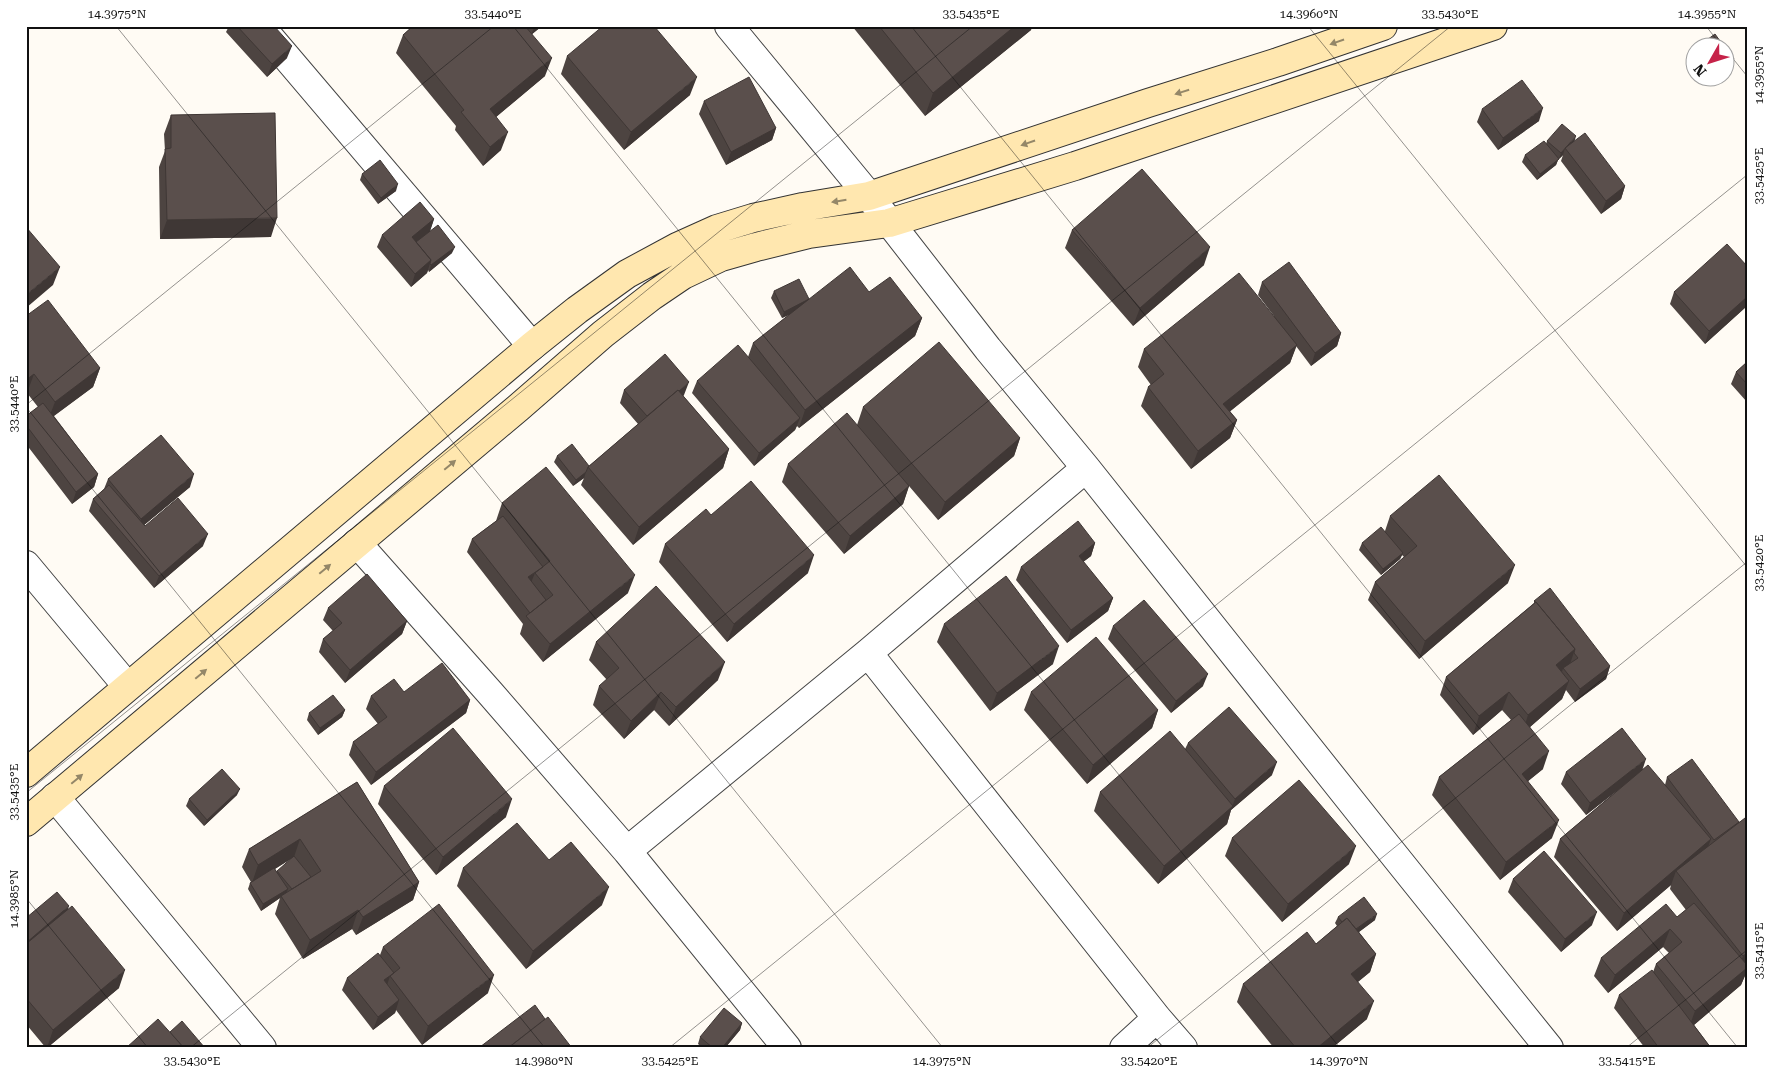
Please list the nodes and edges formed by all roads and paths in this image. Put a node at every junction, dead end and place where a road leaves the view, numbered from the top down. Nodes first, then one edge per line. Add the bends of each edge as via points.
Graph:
1 (260, 26) edge
2 (729, 26) edge
3 (1383, 26) edge
4 (1493, 26) edge
5 (869, 196) junction
6 (889, 223) junction
7 (532, 346) junction
8 (1086, 468) junction
9 (357, 543) junction
10 (26, 565) edge
11 (868, 653) junction
12 (128, 686) junction
13 (26, 773) edge
14 (55, 797) junction
15 (26, 822) edge
16 (627, 851) junction
17 (1157, 1018) junction
18 (262, 1048) edge
19 (787, 1048) edge
20 (1124, 1048) edge
21 (1183, 1048) edge
22 (1549, 1048) edge

1 - 7 street
2 - 5 street
3 -> 5 street
4 - 6 street via 1075,166
5 - 6 street
5 -> 7 street via 803,207 717,229 627,274
6 - 8 street
9 -> 6 street via 603,334 683,275 721,257 756,247 808,234
7 - 12 street
8 - 11 street
8 - 22 street
14 -> 9 street
9 - 16 street
10 - 12 street
11 - 16 street
11 - 17 street
12 - 13 street
14 - 15 street
14 - 18 street
16 - 19 street
17 - 20 street
17 - 21 street

